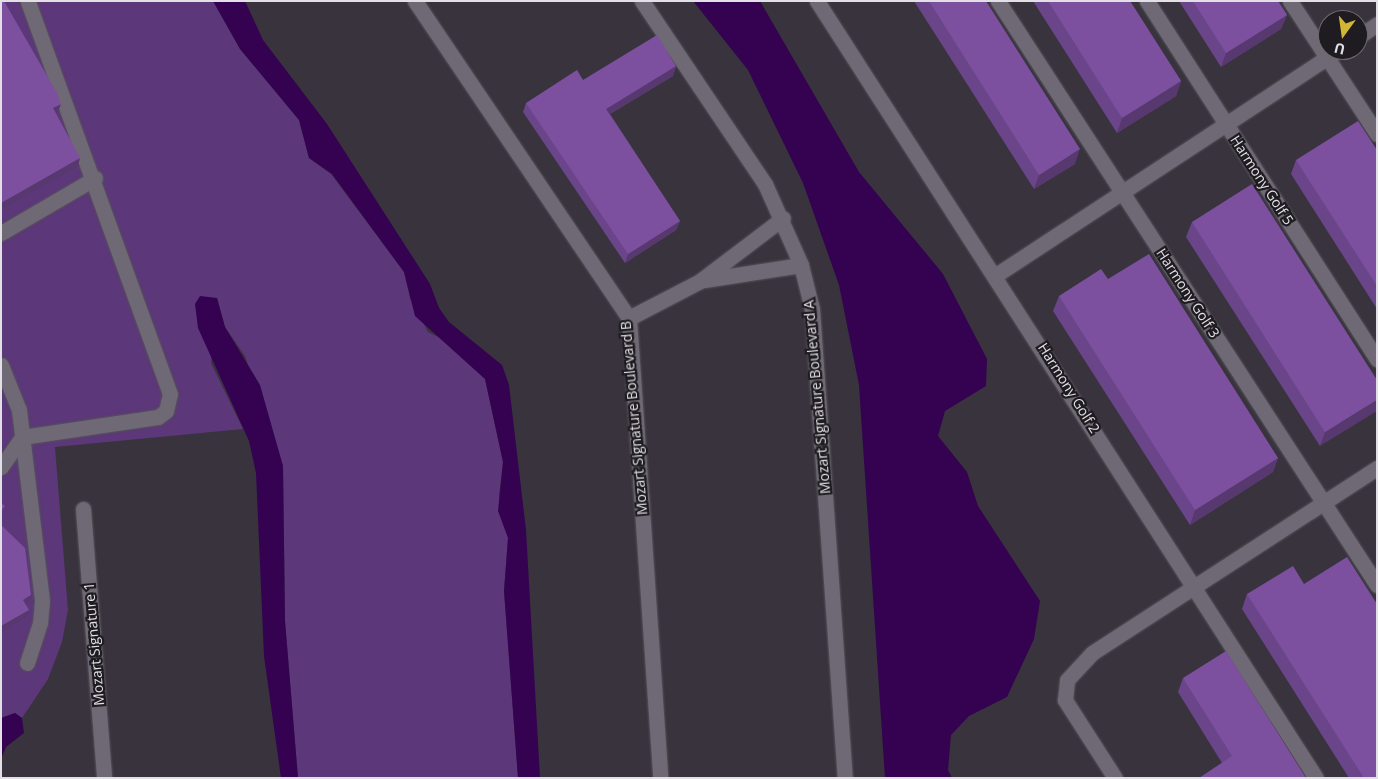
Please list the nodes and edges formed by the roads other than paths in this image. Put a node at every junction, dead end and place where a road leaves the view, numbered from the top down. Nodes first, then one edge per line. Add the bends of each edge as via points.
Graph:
1 (28, 1) edge
2 (415, 1) edge
3 (642, 1) edge
4 (817, 1) edge
5 (998, 1) edge
6 (1147, 1) edge
7 (1290, 1) edge
8 (1318, 36) edge
9 (1323, 60) edge
10 (1335, 60) edge
11 (1226, 124) junction
12 (1377, 134) edge
13 (95, 178) junction
14 (1122, 192) junction
15 (784, 218) junction
16 (1, 233) edge
17 (801, 265) junction
18 (996, 275) junction
19 (700, 281) junction
20 (629, 318) junction
21 (1377, 359) edge
22 (1, 365) edge
23 (22, 437) junction
24 (1, 467) edge
25 (1377, 468) edge
26 (1324, 502) junction
27 (83, 509) dead end
28 (1377, 585) edge
29 (1194, 587) junction
30 (27, 664) dead end
31 (104, 778) edge
32 (660, 778) edge
33 (845, 778) edge
34 (1115, 778) edge
35 (1316, 778) edge

1 - 13 street
2 - 20 street, Mozart Signature Boulevard B
3 - 15 street, Mozart Signature Boulevard A
4 - 18 street, Harmony Golf 2
5 - 14 street, Harmony Golf 3
6 - 11 street, Harmony Golf 5
7 - 8 street
9 - 11 street
10 - 12 street
11 - 14 street
11 - 21 street, Harmony Golf 5
13 - 16 street
13 - 23 street via 170,394 166,411 158,418
14 - 18 street
14 - 26 street, Harmony Golf 3
15 - 17 street, Mozart Signature Boulevard A
15 - 19 street
17 - 19 street
17 - 33 street, Mozart Signature Boulevard A via 812,309
18 - 29 street, Harmony Golf 2
19 - 20 street
20 - 32 street, Mozart Signature Boulevard B
22 - 23 street via 17,401
23 - 24 street
23 - 30 street via 42,601 40,624
25 - 26 street
26 - 28 street, Harmony Golf 3
26 - 29 street
27 - 31 street, Mozart Signature 1
29 - 34 street via 1092,653 1067,680 1065,700
29 - 35 street, Harmony Golf 2

